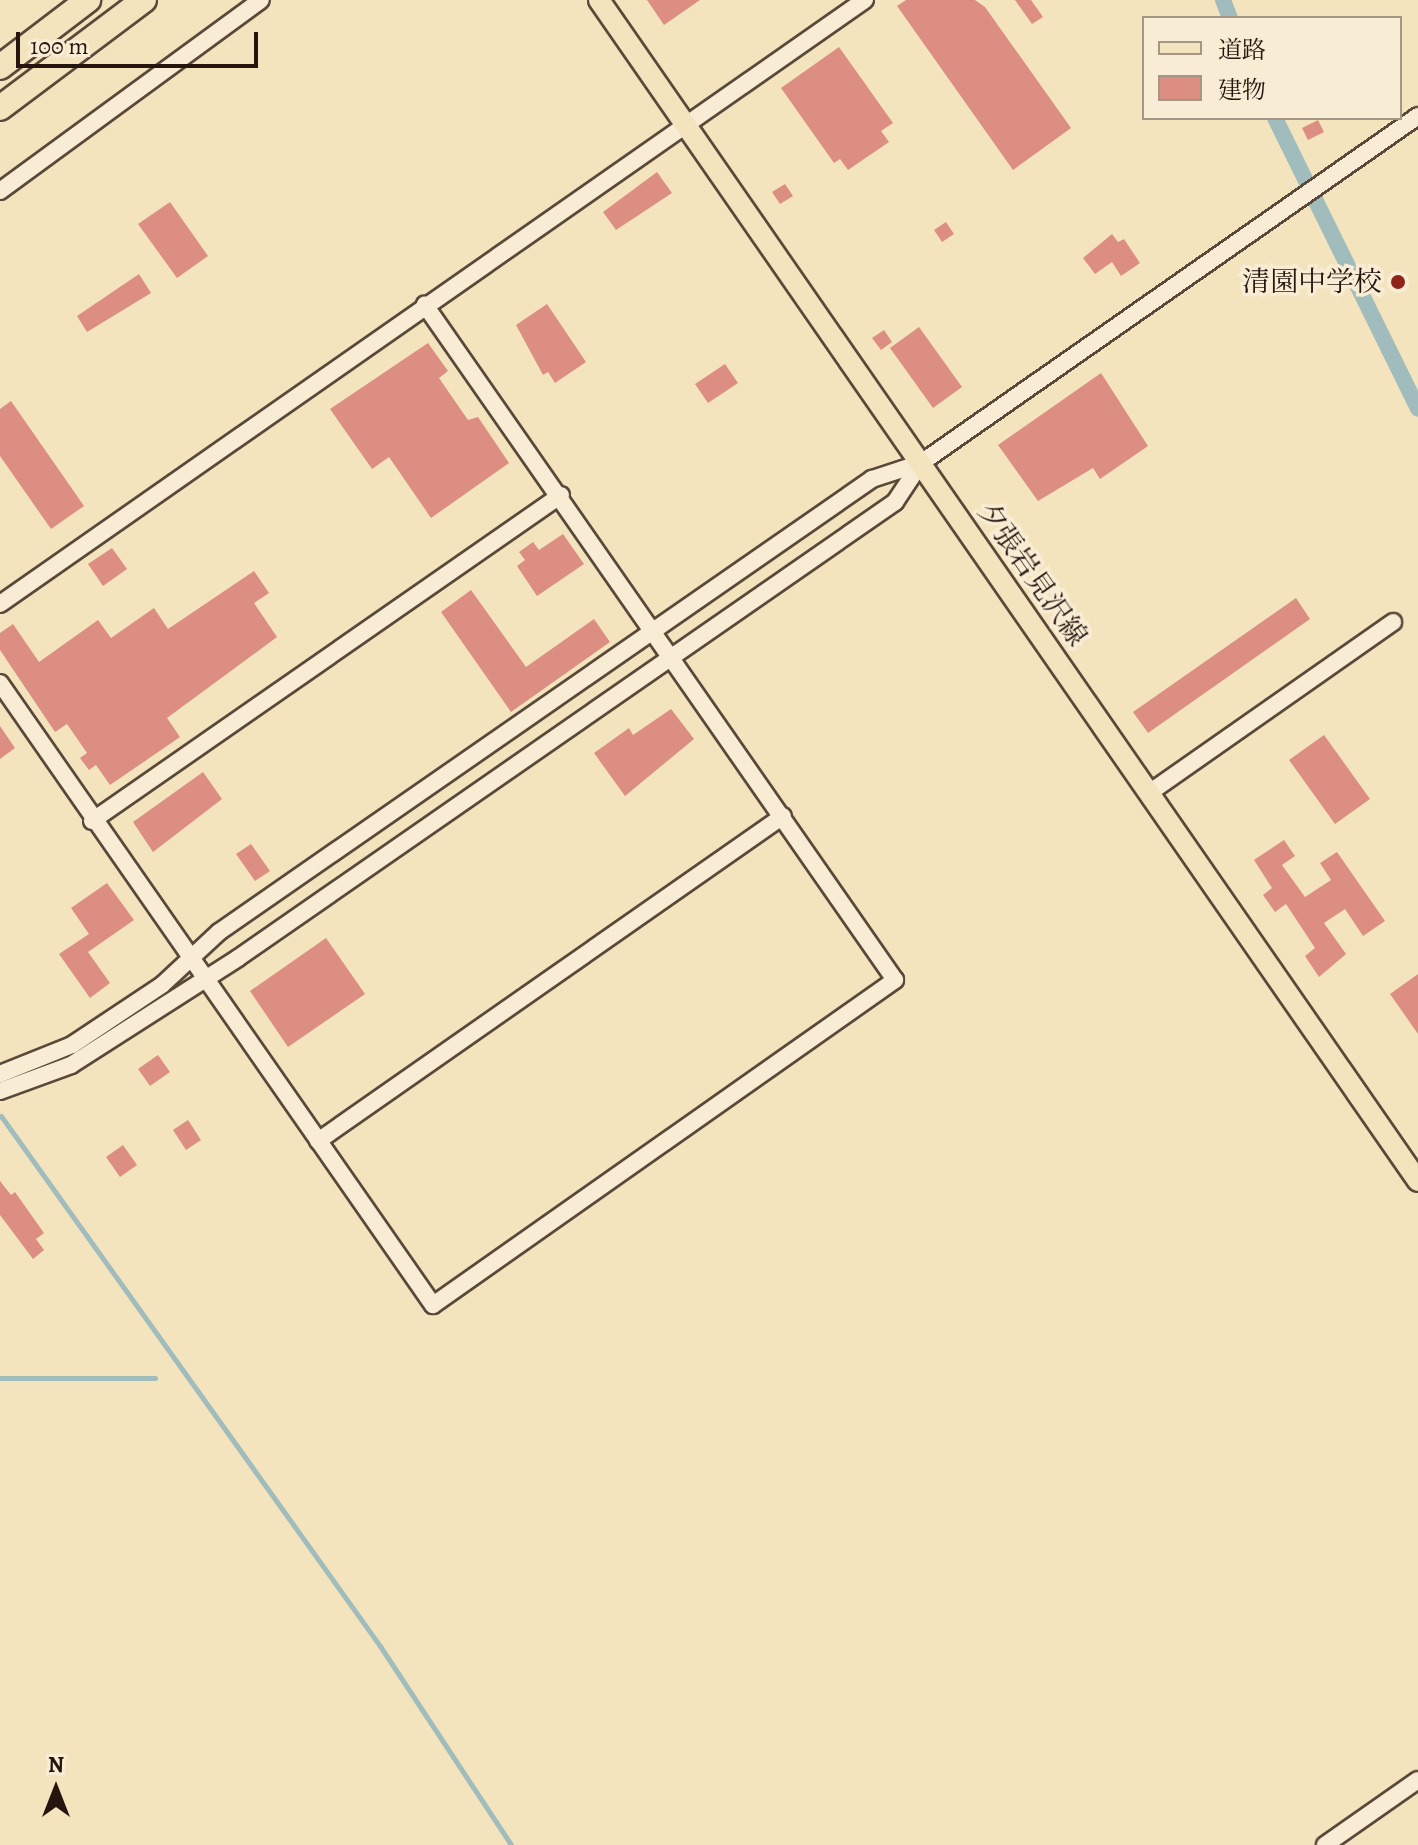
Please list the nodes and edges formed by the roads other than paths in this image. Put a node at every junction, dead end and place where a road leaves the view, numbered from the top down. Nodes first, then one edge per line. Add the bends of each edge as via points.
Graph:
1 (88, 0) edge
2 (146, 0) edge
3 (261, 0) edge
4 (599, 0) edge
5 (865, 0) edge
6 (0, 67) edge
7 (0, 108) edge
8 (1418, 116) edge
9 (685, 125) junction
10 (0, 191) edge
11 (425, 305) junction
12 (921, 463) junction
13 (561, 495) junction
14 (0, 604) edge
15 (1393, 622) dead end
16 (654, 630) junction
17 (674, 656) junction
18 (0, 683) edge
19 (1149, 793) junction
20 (783, 816) junction
21 (92, 821) junction
22 (190, 961) junction
23 (203, 979) junction
24 (0, 1074) edge
25 (0, 1091) edge
26 (318, 1141) junction
27 (1418, 1181) edge
28 (1418, 1780) edge
29 (1325, 1845) edge

1 - 6 highway
2 - 7 highway
3 - 10 street
4 - 9 main road, 夕張岩見沢線
5 - 9 street
8 - 12 street
9 - 11 street
9 - 12 main road, 夕張岩見沢線
11 - 13 street
11 - 14 street
12 - 16 street via 872,479
12 - 17 street via 895,502
12 - 19 main road, 夕張岩見沢線
13 - 16 street
13 - 21 street
15 - 19 street
16 - 17 street
16 - 22 street via 219,932
17 - 20 street
17 - 23 street
18 - 21 street
19 - 27 main road, 夕張岩見沢線
20 - 26 street
20 - 26 street via 895,980 446,1296 433,1305
21 - 22 street
22 - 23 street
22 - 24 street via 72,1045
23 - 25 street via 71,1065
23 - 26 street
28 - 29 street

